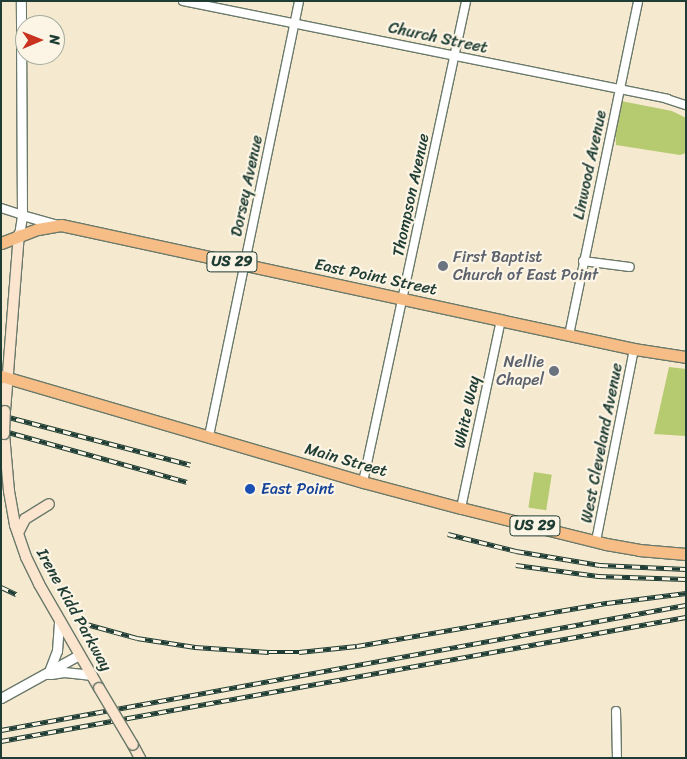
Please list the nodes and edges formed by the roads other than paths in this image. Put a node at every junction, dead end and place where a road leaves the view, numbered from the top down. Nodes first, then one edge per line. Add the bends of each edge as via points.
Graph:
1 (21, 1) edge
2 (183, 1) edge
3 (299, 1) edge
4 (466, 1) edge
5 (638, 1) edge
6 (295, 23) junction
7 (455, 56) junction
8 (620, 90) junction
9 (686, 105) edge
10 (1, 208) edge
11 (22, 215) junction
12 (61, 225) junction
13 (19, 235) junction
14 (1, 242) edge
15 (583, 261) junction
16 (245, 265) junction
17 (630, 267) dead end
18 (403, 299) junction
19 (501, 320) junction
20 (568, 335) junction
21 (634, 349) junction
22 (686, 357) edge
23 (4, 377) edge
24 (210, 436) junction
25 (363, 482) junction
26 (48, 504) dead end
27 (461, 508) junction
28 (18, 533) junction
29 (596, 541) junction
30 (686, 554) edge
31 (60, 620) junction
32 (79, 655) junction
33 (48, 674) junction
34 (92, 675) junction
35 (1, 698) edge
36 (616, 711) dead end
37 (137, 753) edge
38 (617, 758) edge

1 - 11 street
2 - 6 street, Church Street
3 - 6 street, Dorsey Avenue
4 - 7 street, Thompson Avenue
5 - 8 street, Linwood Avenue
6 - 7 street, Church Street
6 - 16 street, Dorsey Avenue
7 - 8 street, Church Street
7 - 18 street, Thompson Avenue
8 - 9 street, Church Street
8 - 15 street, Linwood Avenue
10 - 11 street, East Point Street
11 - 12 street, East Point Street
11 - 13 street
12 - 13 main road, East Point Street / US 29
12 - 16 main road, East Point Street / US 29
13 - 14 main road, US 29
13 - 23 main road, Irene Kidd Parkway
15 - 17 street
15 - 20 street, Linwood Avenue
16 - 18 main road, East Point Street / US 29
16 - 24 street, Dorsey Avenue
18 - 19 main road, East Point Street / US 29
18 - 25 street, Thompson Avenue
19 - 20 main road, East Point Street / US 29
19 - 27 street, White Way
20 - 21 main road, East Point Street / US 29
21 - 22 main road, East Point Street / US 29
21 - 29 street, West Cleveland Avenue
23 - 24 main road, Main Street / US 29
23 - 28 main road, Irene Kidd Parkway, bridge via 9,491
24 - 25 main road, Main Street / US 29
25 - 27 main road, Main Street / US 29
26 - 28 main road via 25,519
27 - 29 main road, Main Street / US 29
28 - 31 main road, Irene Kidd Parkway via 39,584
29 - 30 main road, Main Street / US 29 via 638,550
31 - 32 main road, Irene Kidd Parkway
31 - 33 street via 57,651
32 - 33 street
32 - 34 main road, Irene Kidd Parkway
33 - 34 street
33 - 35 street
34 - 37 main road, Irene Kidd Parkway, bridge
36 - 38 street

